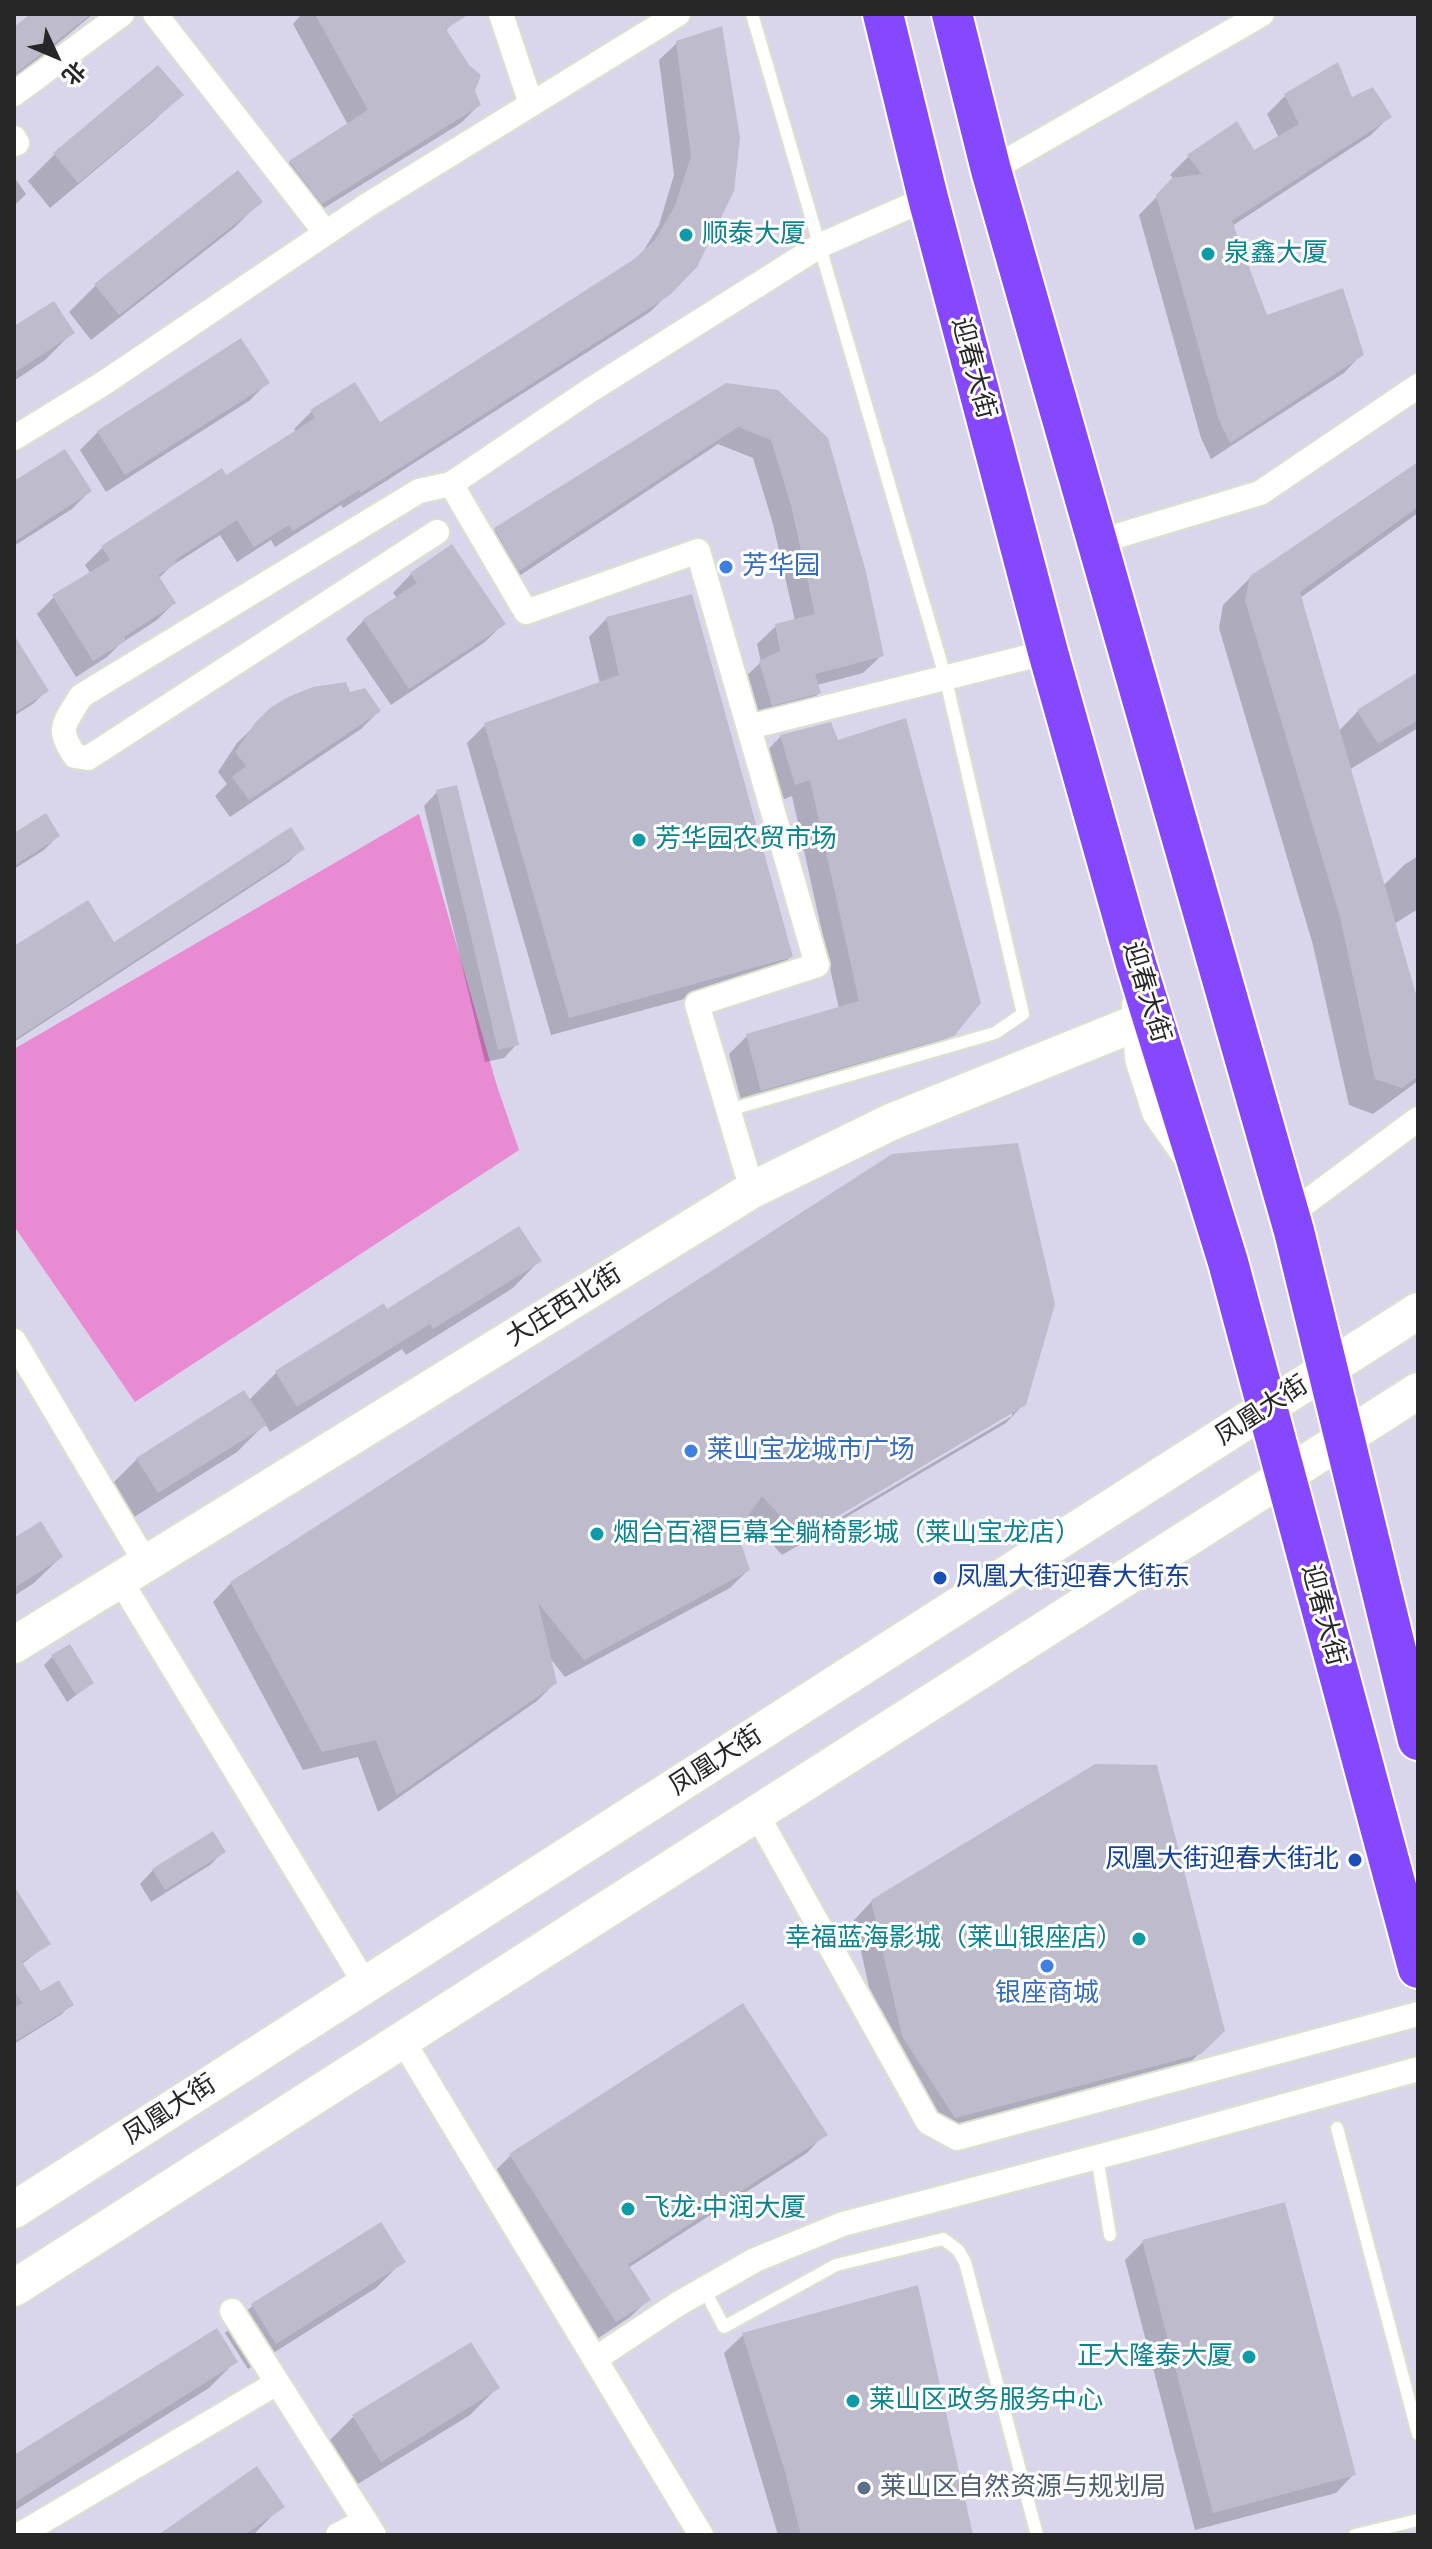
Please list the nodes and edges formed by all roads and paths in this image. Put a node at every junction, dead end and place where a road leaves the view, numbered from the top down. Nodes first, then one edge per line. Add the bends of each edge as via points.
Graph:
1 (122, 14) edge
2 (155, 14) edge
3 (501, 14) edge
4 (678, 14) edge
5 (752, 14) edge
6 (883, 14) edge
7 (952, 14) edge
8 (1262, 14) edge
9 (14, 94) edge
10 (531, 104) junction
11 (14, 138) edge
12 (14, 144) edge
13 (991, 170) junction
14 (928, 198) junction
15 (326, 233) junction
16 (821, 245) junction
17 (1418, 386) edge
18 (14, 438) edge
19 (451, 484) junction
20 (437, 532) dead end
21 (1097, 542) junction
22 (1048, 652) junction
23 (945, 676) junction
24 (749, 727) junction
25 (1136, 964) junction
26 (1141, 1021) junction
27 (729, 1110) junction
28 (1418, 1119) edge
29 (1199, 1166) junction
30 (752, 1190) junction
31 (1289, 1215) junction
32 (1418, 1311) edge
33 (14, 1341) edge
34 (1328, 1369) junction
35 (1418, 1391) edge
36 (1267, 1408) junction
37 (1345, 1438) junction
38 (1286, 1476) junction
39 (133, 1571) junction
40 (14, 1645) edge
41 (1418, 1740) edge
42 (756, 1813) junction
43 (1418, 1968) edge
44 (366, 1985) junction
45 (1418, 2014) edge
46 (403, 2041) junction
47 (1418, 2069) edge
48 (1337, 2128) dead end
49 (1097, 2157) junction
50 (14, 2210) edge
51 (1110, 2235) dead end
52 (14, 2288) edge
53 (704, 2289) junction
54 (232, 2311) dead end
55 (595, 2359) junction
56 (277, 2383) junction
57 (1418, 2434) edge
58 (1418, 2520) edge
59 (369, 2528) edge
60 (19, 2535) edge
61 (338, 2535) edge
62 (701, 2535) edge
63 (1037, 2535) edge
64 (1355, 2535) edge

1 - 9 street
2 - 15 street
3 - 10 street
4 - 10 street
5 - 16 lane
6 - 14 main road, 迎春大街
7 - 13 main road
8 - 13 street
10 - 15 street
11 - 12 street
13 - 21 main road
14 - 16 street
14 - 22 main road, 迎春大街
15 - 18 street
16 - 19 street
16 - 23 lane
17 - 21 street via 1260,493
19 - 20 street via 419,491 81,696 62,728 64,740 75,756 88,758
19 - 24 street via 526,612 698,551
21 - 31 main road
22 - 23 street
22 - 25 main road, 迎春大街
23 - 24 street
23 - 27 lane via 1023,1014 995,1033
24 - 27 street via 817,965 697,1004
25 - 26 main road
25 - 29 main road, 迎春大街
26 - 29 main road via 1143,1058 1160,1111
26 - 30 main road, 大庄西北街 via 891,1122
27 - 30 street
28 - 31 street
29 - 36 main road, 迎春大街
30 - 39 main road, 大庄西北街
31 - 34 main road
32 - 34 main road, 凤凰大街
33 - 39 street
34 - 36 main road, 凤凰大街
34 - 37 main road
35 - 37 main road
36 - 38 main road, 迎春大街
36 - 44 main road, 凤凰大街
37 - 38 main road
37 - 41 main road
38 - 42 main road
38 - 43 main road, 迎春大街
39 - 40 main road, 大庄西北街
39 - 44 street
42 - 45 street via 928,2122 957,2138
42 - 46 main road
44 - 50 main road, 凤凰大街
46 - 52 main road
46 - 55 street
47 - 49 street
48 - 57 lane
49 - 51 lane
49 - 53 street via 843,2224 755,2260
53 - 55 street
53 - 63 lane via 724,2327 836,2265 943,2239 952,2244 965,2262
54 - 56 street
55 - 62 street
56 - 59 street
56 - 60 street
58 - 64 lane
59 - 61 street

